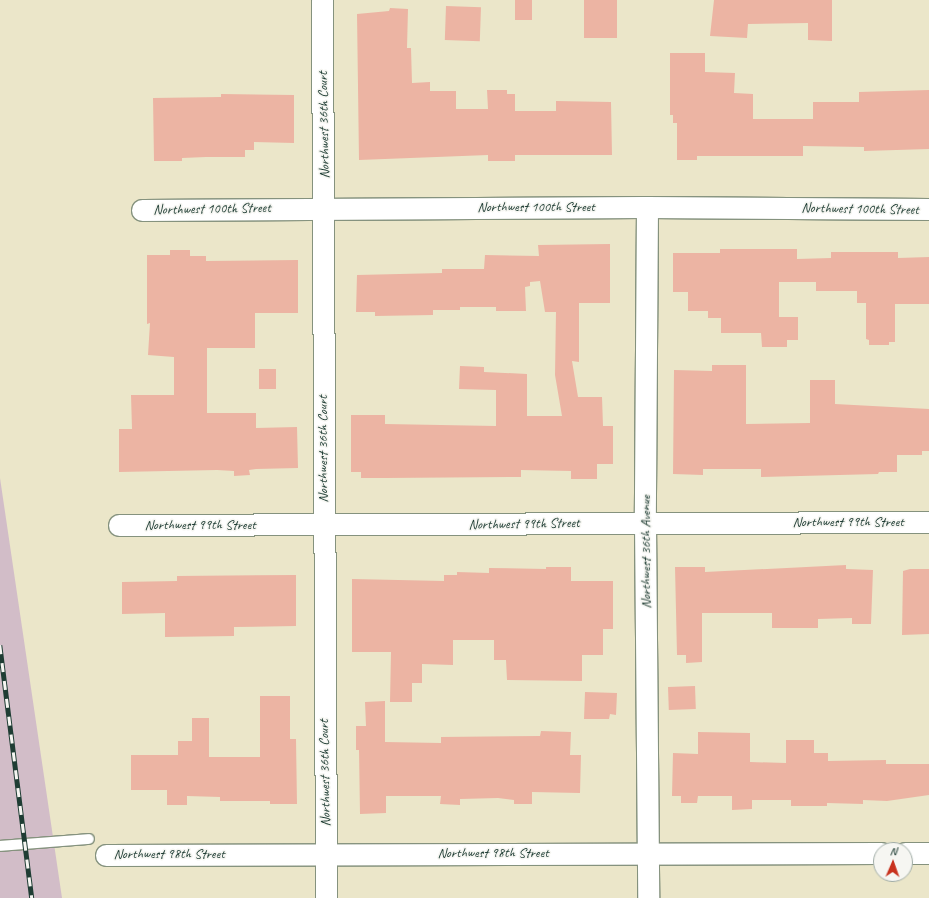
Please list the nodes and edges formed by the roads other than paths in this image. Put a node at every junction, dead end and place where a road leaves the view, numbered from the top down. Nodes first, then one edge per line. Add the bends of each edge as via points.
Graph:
1 (322, 0) edge
2 (648, 207) junction
3 (325, 208) junction
4 (929, 209) edge
5 (142, 210) dead end
6 (929, 522) edge
7 (645, 523) junction
8 (119, 526) dead end
9 (323, 526) junction
10 (89, 839) dead end
11 (0, 846) edge
12 (326, 853) junction
13 (648, 853) junction
14 (873, 853) edge
15 (913, 853) edge
16 (929, 853) edge
17 (106, 855) dead end
18 (326, 898) edge
19 (648, 898) edge

1 - 3 street, Northwest 36th Court
2 - 3 street, Northwest 100th Street
2 - 4 street, Northwest 100th Street
2 - 7 street, Northwest 36th Avenue
3 - 5 street, Northwest 100th Street
3 - 9 street, Northwest 36th Court
6 - 7 street, Northwest 99th Street
7 - 9 street, Northwest 99th Street
7 - 13 street, Northwest 36th Avenue
8 - 9 street, Northwest 99th Street
9 - 12 street, Northwest 36th Court
10 - 11 lane
12 - 13 street, Northwest 98th Street
12 - 17 street, Northwest 98th Street
12 - 18 street, Northwest 36th Court
13 - 14 street, Northwest 98th Street
13 - 19 street, Northwest 36th Avenue
15 - 16 street

